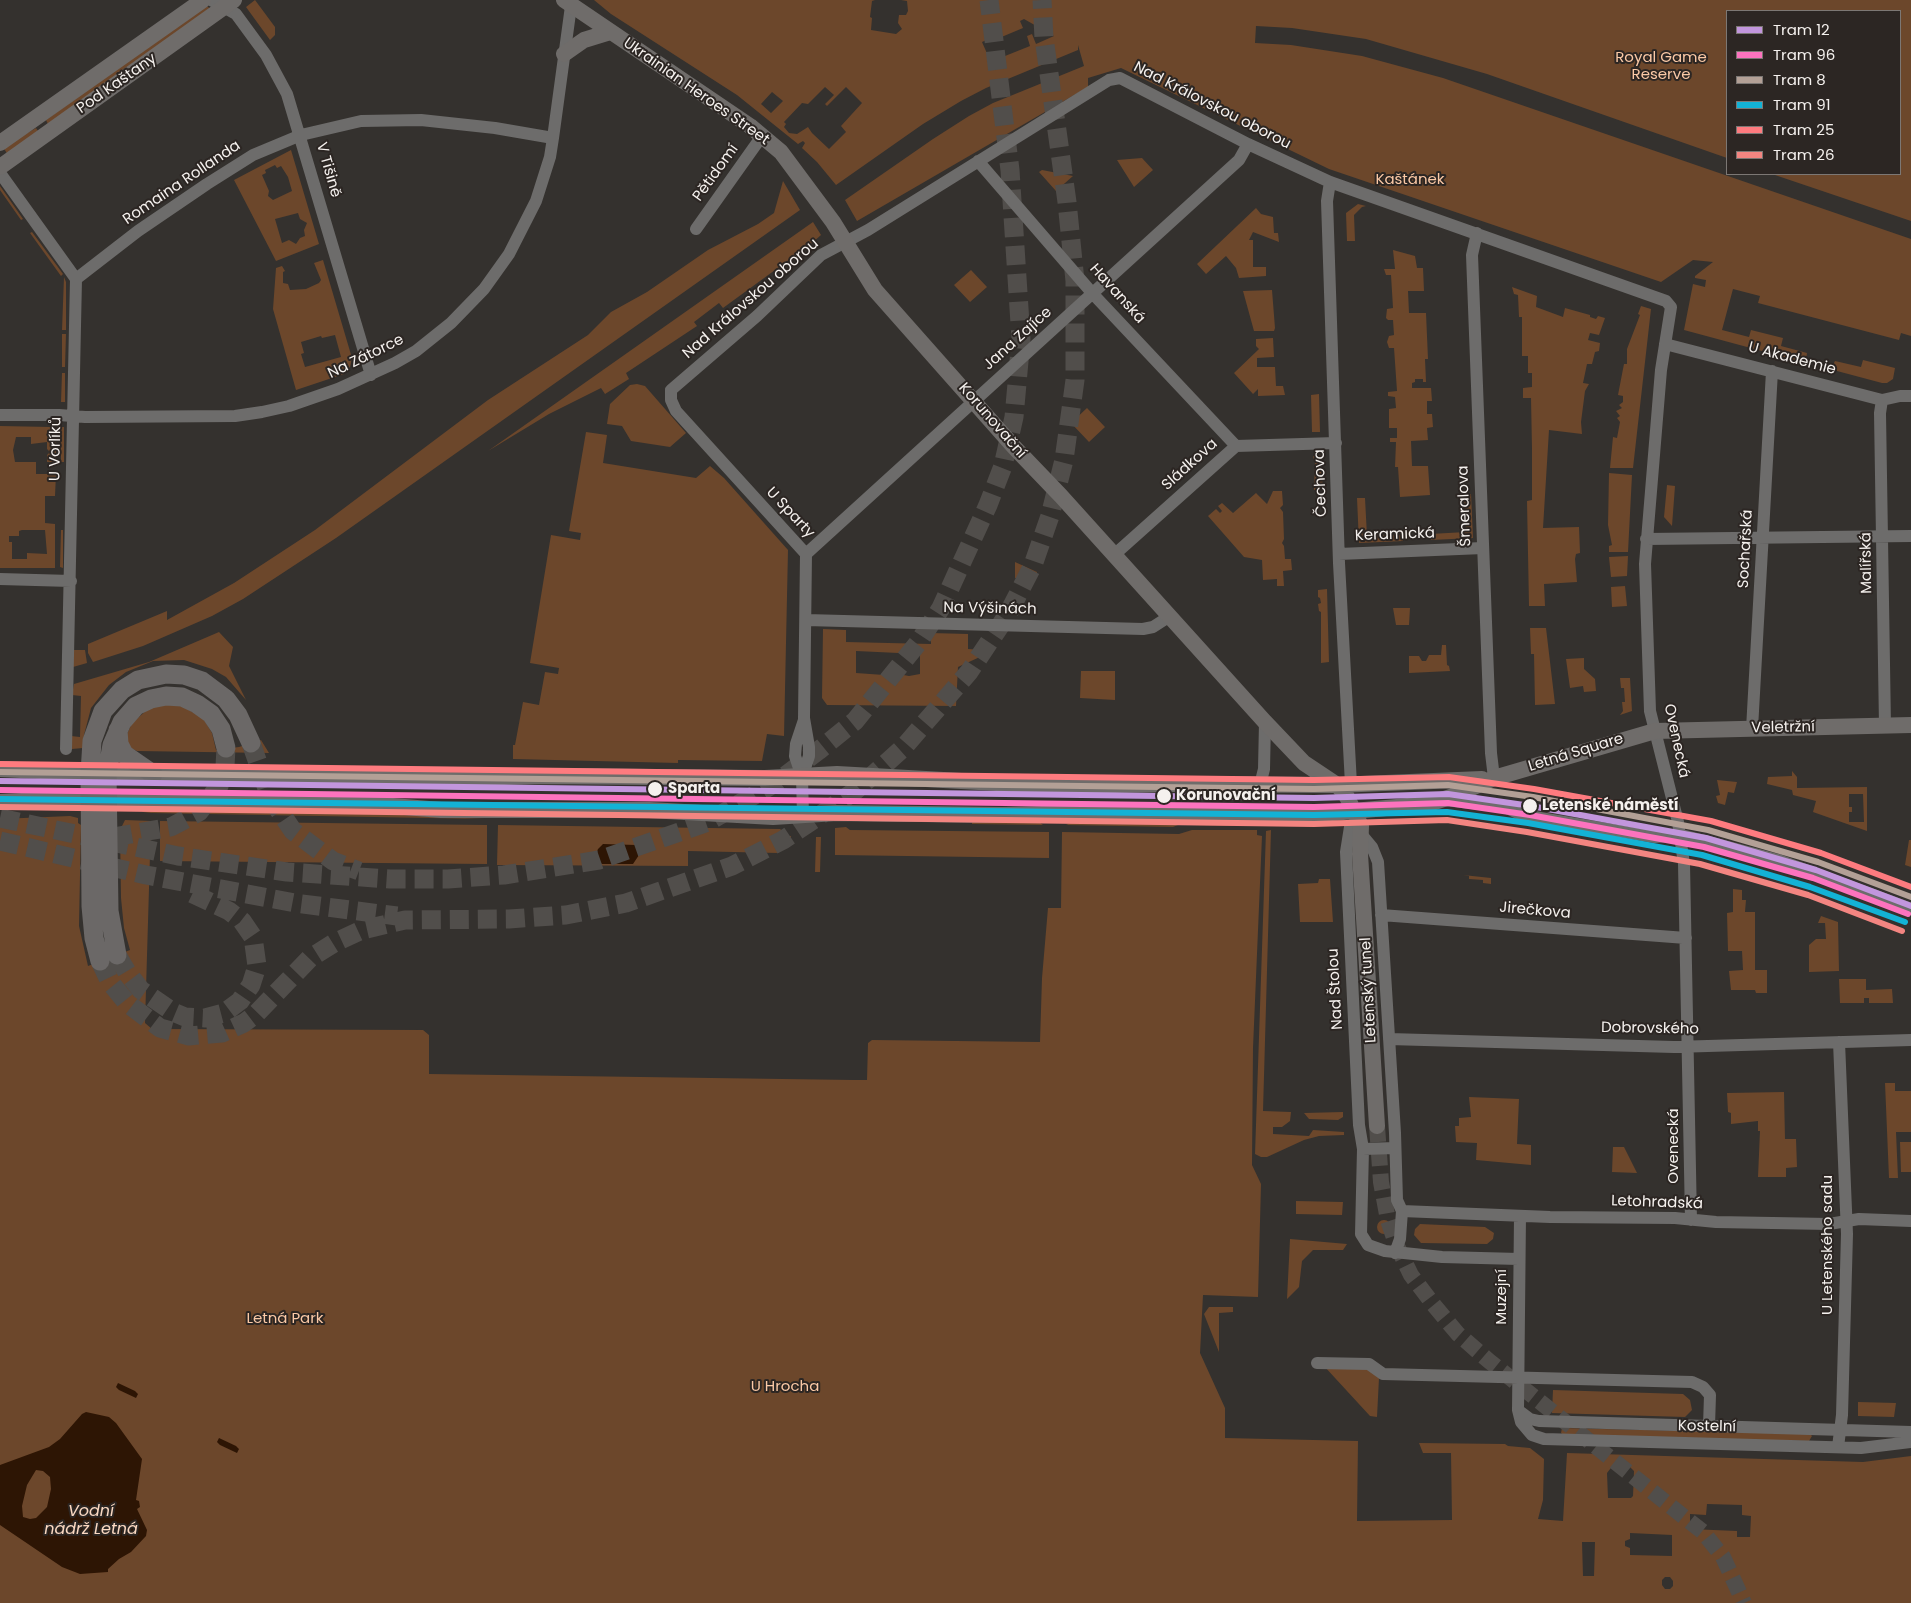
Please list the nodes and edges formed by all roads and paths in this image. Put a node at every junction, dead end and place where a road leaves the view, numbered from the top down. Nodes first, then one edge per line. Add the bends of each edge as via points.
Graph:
1 (202, 0) edge
2 (553, 0) edge
3 (568, 2) edge
4 (223, 3) edge
5 (610, 32) junction
6 (564, 54) junction
7 (300, 135) junction
8 (762, 136) junction
9 (553, 138) junction
10 (0, 143) edge
11 (1248, 144) junction
12 (978, 161) junction
13 (0, 167) edge
14 (0, 173) edge
15 (1330, 182) junction
16 (833, 222) joint
17 (696, 229) dead end
18 (1477, 233) junction
19 (845, 243) junction
20 (76, 279) junction
21 (1093, 294) junction
22 (1666, 301) joint
23 (1665, 344) junction
24 (1772, 371) junction
25 (371, 375) junction
26 (671, 390) joint
27 (1911, 396) edge
28 (1882, 400) junction
29 (975, 401) junction
30 (0, 415) edge
31 (73, 416) junction
32 (1336, 443) junction
33 (1236, 446) junction
34 (1882, 536) junction
35 (1911, 536) edge
36 (1763, 538) junction
37 (1646, 539) junction
38 (1482, 548) junction
39 (806, 554) junction
40 (1339, 554) junction
41 (1114, 555) junction
42 (0, 579) edge
43 (71, 581) junction
44 (1170, 616) junction
45 (806, 620) junction
46 (1265, 722) junction
47 (1911, 725) edge
48 (1885, 726) junction
49 (119, 728) junction
50 (1752, 729) junction
51 (1655, 731) junction
52 (251, 743) tunnel mouth
53 (226, 748) tunnel mouth
54 (66, 749) dead end
55 (0, 769) edge
56 (98, 773) junction
57 (153, 774) junction
58 (802, 777) junction
59 (1494, 778) junction
60 (1260, 785) junction
61 (1344, 785) junction
62 (100, 799) junction
63 (1443, 800) junction
64 (0, 802) edge
65 (1354, 810) junction
66 (803, 815) junction
67 (1356, 831) junction
68 (1681, 835) junction
69 (1911, 909) edge
70 (1381, 915) junction
71 (1686, 938) junction
72 (117, 954) tunnel mouth
73 (100, 961) tunnel mouth
74 (1389, 1039) junction
75 (1911, 1040) edge
76 (1839, 1042) junction
77 (1688, 1047) junction
78 (1377, 1126) tunnel mouth
79 (1395, 1148) junction
80 (1363, 1149) junction
81 (1402, 1210) junction
82 (1520, 1216) junction
83 (1691, 1220) junction
84 (1847, 1221) junction
85 (1911, 1221) edge
86 (1395, 1253) junction
87 (1519, 1259) junction
88 (1317, 1363) dead end
89 (1518, 1378) junction
90 (1518, 1410) junction
91 (1709, 1426) junction
92 (1841, 1430) junction
93 (1911, 1432) edge
94 (1911, 1442) edge
95 (1838, 1447) junction

1 - 10 main road, Pod Kaštany
2 - 3 main road
3 - 5 main road, Ukrainian Heroes Street
3 - 6 street, Na Zátorce
4 - 7 street, V Tišině via 236,14 266,55 287,94
4 - 13 main road, Pod Kaštany
5 - 6 main road via 584,40
5 - 8 main road, Ukrainian Heroes Street
6 - 9 street, Na Zátorce
7 - 9 street, Romaina Rollanda via 361,121 422,120
7 - 20 street, Romaina Rollanda via 253,155 207,184
7 - 25 street, V Tišině
8 - 16 main road, Ukrainian Heroes Street via 789,161
8 - 17 street, Pětidomí
9 - 25 street, Na Zátorce via 543,180 526,223 484,289 469,307 434,337
11 - 12 street, Nad Královskou oborou via 1120,78 1114,78
11 - 15 street, Nad Královskou oborou
11 - 21 street, Jana Zajíce via 1239,160
12 - 19 street, Nad Královskou oborou
12 - 21 street, Havanská
14 - 20 street
15 - 18 street, Nad Královskou oborou
15 - 32 street, Čechova via 1327,201
16 - 19 main road, Korunovační
18 - 22 street, Nad Královskou oborou
18 - 38 street, Šmeralova via 1472,255
19 - 26 street, Nad Královskou oborou via 821,255 757,316
19 - 29 main road, Korunovační via 875,290
20 - 31 street, U Vorlíků
21 - 29 street, Jana Zajíce
21 - 33 street, Havanská
22 - 23 street, Ovenecká via 1671,307
23 - 24 street, U Akademie
23 - 37 street, Ovenecká
24 - 28 street, U Akademie
24 - 36 street, Sochařská
25 - 31 street, Na Zátorce via 298,404 235,416
26 - 39 street, U Sparty via 676,411
27 - 28 street, U Akademie
28 - 34 street, Malířská
29 - 39 street, Jana Zajíce
29 - 41 main road, Korunovační
30 - 31 street, Na Zátorce
31 - 43 street, U Vorlíků
32 - 33 street, Sládkova
32 - 40 street, Čechova
33 - 41 street, Sládkova
34 - 35 street
34 - 36 street
34 - 48 street, Malířská
36 - 37 street
36 - 50 street, Sochařská
37 - 51 street, Ovenecká via 1644,564 1650,707
38 - 40 street, Keramická
38 - 59 street, Šmeralova
39 - 45 street, U Sparty
40 - 61 street, Čechova
41 - 44 main road, Korunovační
42 - 43 street
43 - 54 street, U Vorlíků
44 - 45 street, Na Výšinách via 1153,627 1143,629
44 - 46 main road, Korunovační
45 - 58 street, U Sparty via 804,718 796,744
46 - 60 street via 1264,769
46 - 61 main road, Korunovační via 1304,763
47 - 48 main road, Veletržní
48 - 50 main road, Veletržní
49 - 53 highway via 130,712 144,702 158,697 182,697 211,714 221,729
49 - 56 highway
49 - 57 highway via 118,740 124,754
50 - 51 main road, Veletržní
51 - 59 main road, Letná Square
51 - 68 street, Ovenecká
52 - 56 highway via 238,715 219,692 193,678 176,674 157,675 138,680 122,690 103,711 92,741
55 - 56 main road
56 - 57 main road
56 - 62 highway
57 - 58 main road via 454,778
58 - 60 main road via 837,774 1050,786
58 - 66 street, U Sparty
59 - 61 main road
59 - 63 main road, Letná Square
60 - 61 main road
61 - 65 main road, Korunovační
62 - 64 main road, Letná Square
62 - 66 main road, Letná Square via 344,802 440,810 649,810 700,815
62 - 72 highway via 109,911
62 - 73 highway via 91,906
63 - 65 main road, Letná Square
63 - 68 street via 1505,807 1522,815 1655,837
65 - 66 main road, Letná Square via 1300,816 1124,812
65 - 67 main road, Letenský tunel
67 - 70 street via 1372,847 1378,862
67 - 78 main road, Letenský tunel
67 - 80 street, Nad Štolou via 1346,852 1359,1125
68 - 69 street via 1778,860
68 - 71 street, Ovenecká
70 - 71 street, Jirečkova
70 - 74 street
71 - 77 street, Ovenecká
74 - 77 street, Dobrovského
74 - 79 street
75 - 76 street, Dobrovského
76 - 77 street, Dobrovského
76 - 84 street, U Letenského sadu
77 - 83 street, Ovenecká
79 - 80 street
79 - 81 street via 1397,1200
80 - 86 street, Nad Štolou via 1361,1234 1372,1247
81 - 82 street, Letohradská
81 - 86 street via 1400,1239
82 - 83 street, Letohradská
82 - 87 street, Muzejní
83 - 84 street, Letohradská via 1829,1224
84 - 85 street, Letohradská
84 - 92 street, U Letenského sadu
86 - 87 street
87 - 89 street, Muzejní
88 - 89 street, Kostelní via 1369,1364 1384,1374
89 - 90 street, Kostelní
89 - 91 street, Kostelní via 1692,1382 1710,1395
90 - 91 street, Kostelní via 1539,1421
90 - 95 street, Kostelní via 1528,1431 1544,1439
91 - 92 street, Kostelní
92 - 93 street, Kostelní
92 - 95 street, U Letenského sadu
94 - 95 street, Kostelní via 1875,1447

